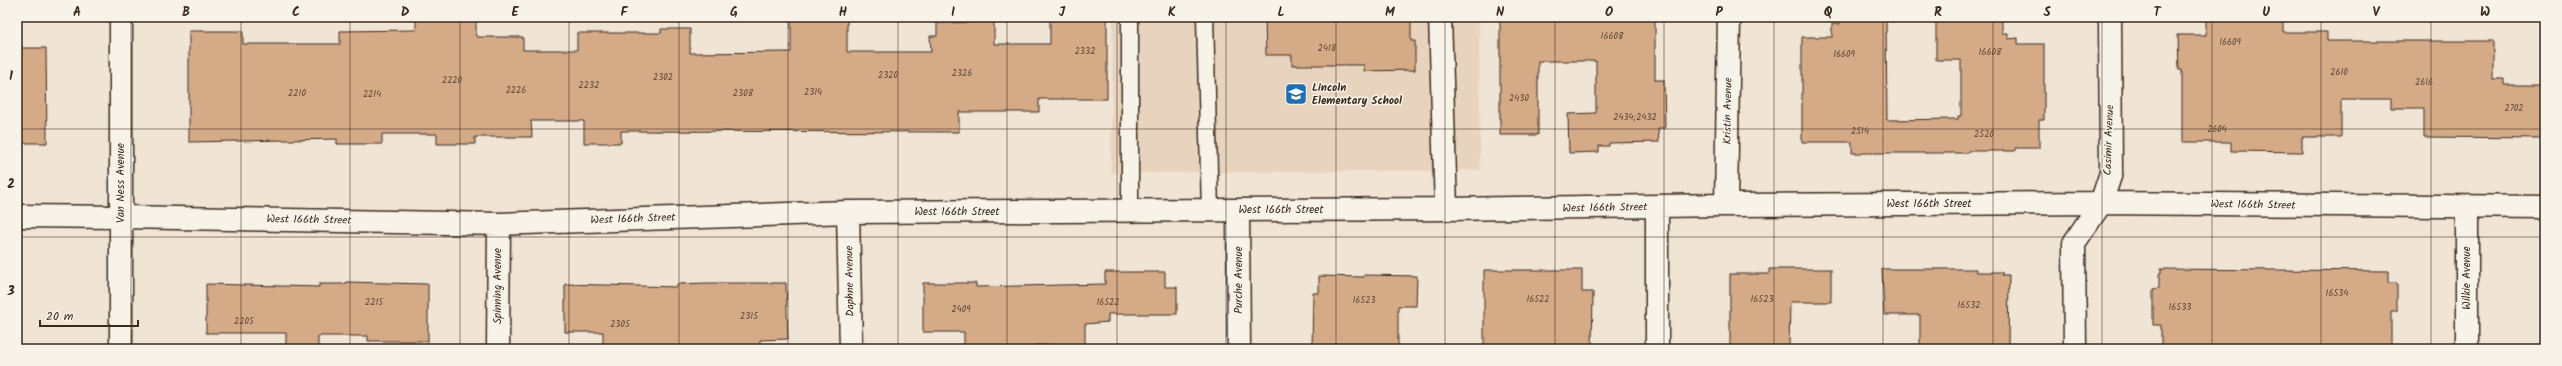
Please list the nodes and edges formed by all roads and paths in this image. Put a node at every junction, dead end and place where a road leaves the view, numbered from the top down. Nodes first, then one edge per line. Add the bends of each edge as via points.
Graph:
1 (121, 17) edge
2 (1130, 17) edge
3 (1205, 17) edge
4 (1440, 17) edge
5 (1729, 17) edge
6 (2110, 17) edge
7 (2101, 203) junction
8 (1726, 205) junction
9 (1657, 207) junction
10 (2545, 207) edge
11 (2467, 208) junction
12 (1446, 209) junction
13 (1238, 210) junction
14 (1130, 211) junction
15 (1210, 211) junction
16 (848, 212) junction
17 (17, 216) edge
18 (121, 217) junction
19 (499, 224) junction
20 (121, 349) edge
21 (498, 349) edge
22 (851, 349) edge
23 (1239, 349) edge
24 (1657, 349) edge
25 (2075, 349) edge
26 (2467, 349) edge

1 - 18 street, Van Ness Avenue
2 - 14 lane
3 - 15 lane
4 - 12 street
5 - 8 street, Kristin Avenue
6 - 7 street, Casimir Avenue via 2111,172
7 - 8 street, West 166th Street
7 - 11 street, West 166th Street
7 - 25 street, Casimir Avenue via 2074,243
8 - 9 street, West 166th Street
9 - 12 street, West 166th Street
9 - 24 street
10 - 11 street, West 166th Street
11 - 26 street, Wilkie Avenue
12 - 13 street, West 166th Street
13 - 15 street, West 166th Street
13 - 23 street, Purche Avenue
14 - 15 street, West 166th Street
14 - 16 street, West 166th Street
16 - 19 street, West 166th Street
16 - 22 street, Daphne Avenue
17 - 18 street, West 166th Street
18 - 19 street, West 166th Street
18 - 20 street, Van Ness Avenue
19 - 21 street, Spinning Avenue

